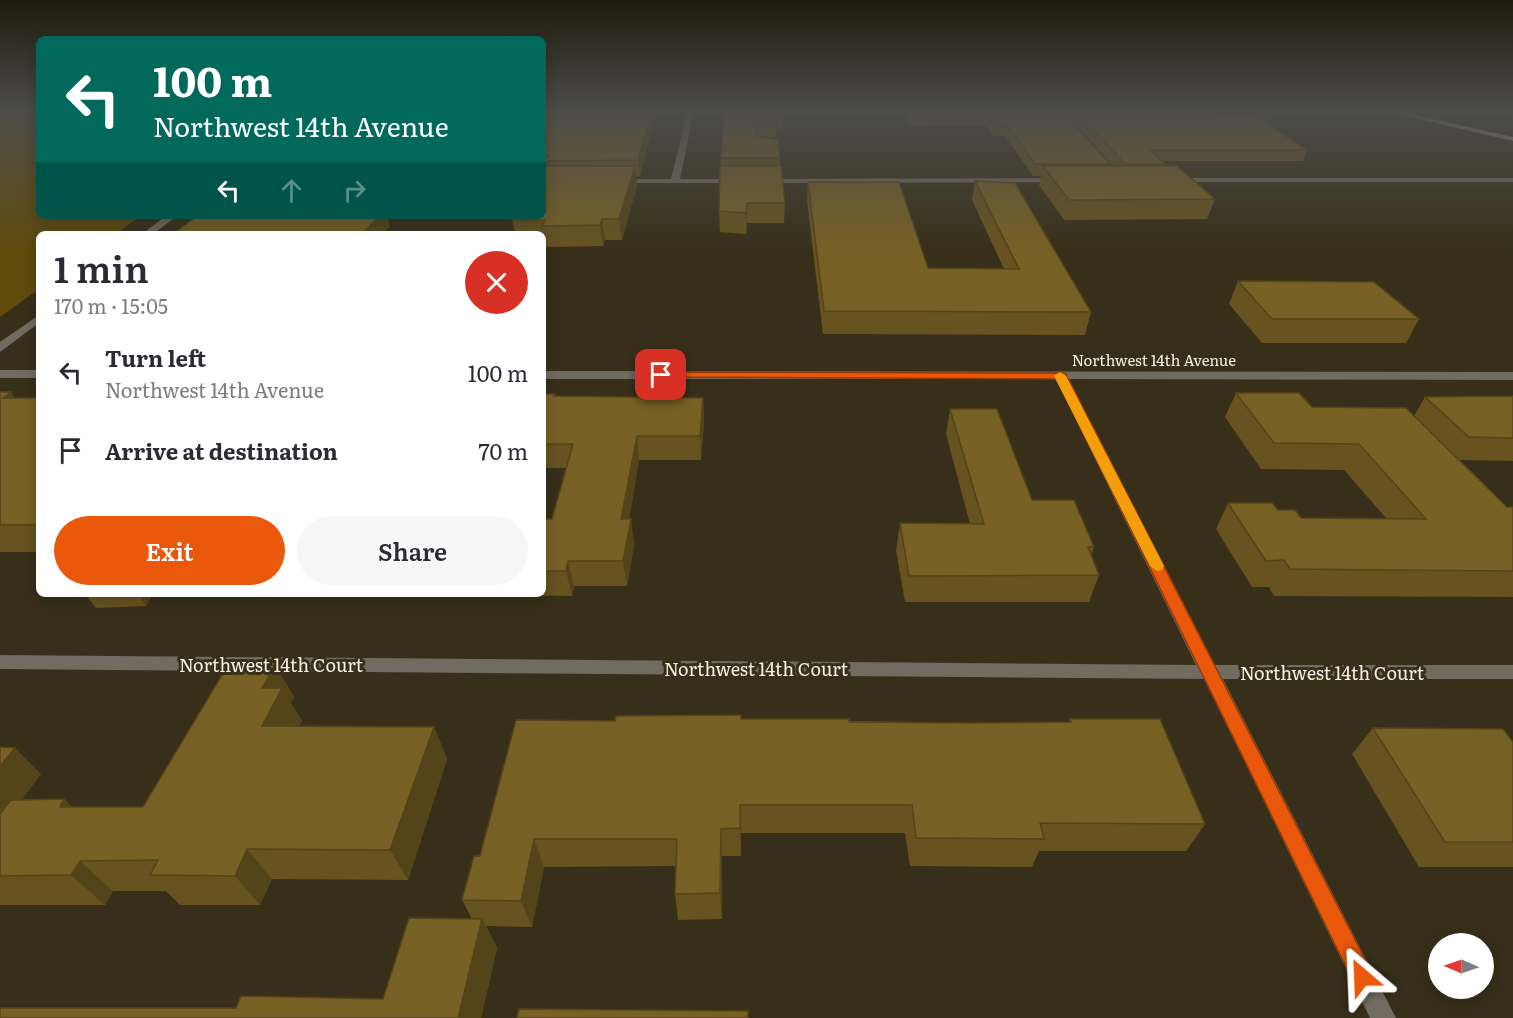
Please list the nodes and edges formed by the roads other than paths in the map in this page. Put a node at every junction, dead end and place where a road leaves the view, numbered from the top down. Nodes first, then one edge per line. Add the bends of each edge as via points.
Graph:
1 (680, 158) edge
2 (1070, 180) edge
3 (1166, 180) edge
4 (1513, 180) edge
5 (609, 181) edge
6 (675, 181) junction
7 (747, 181) edge
8 (759, 181) edge
9 (168, 219) edge
10 (151, 231) edge
11 (36, 320) edge
12 (0, 348) edge
13 (0, 374) edge
14 (36, 374) edge
15 (546, 375) edge
16 (1061, 376) junction
17 (1513, 376) edge
18 (0, 662) edge
19 (1210, 672) junction
20 (1513, 672) edge
21 (1383, 1018) edge

1 - 6 street
2 - 8 street
3 - 4 street
5 - 6 street
6 - 7 street
9 - 10 street
11 - 12 street
13 - 14 street
15 - 16 street, Northwest 14th Avenue
16 - 17 street, Northwest 14th Avenue
16 - 19 street
18 - 19 street, Northwest 14th Court
19 - 20 street, Northwest 14th Court
19 - 21 street

